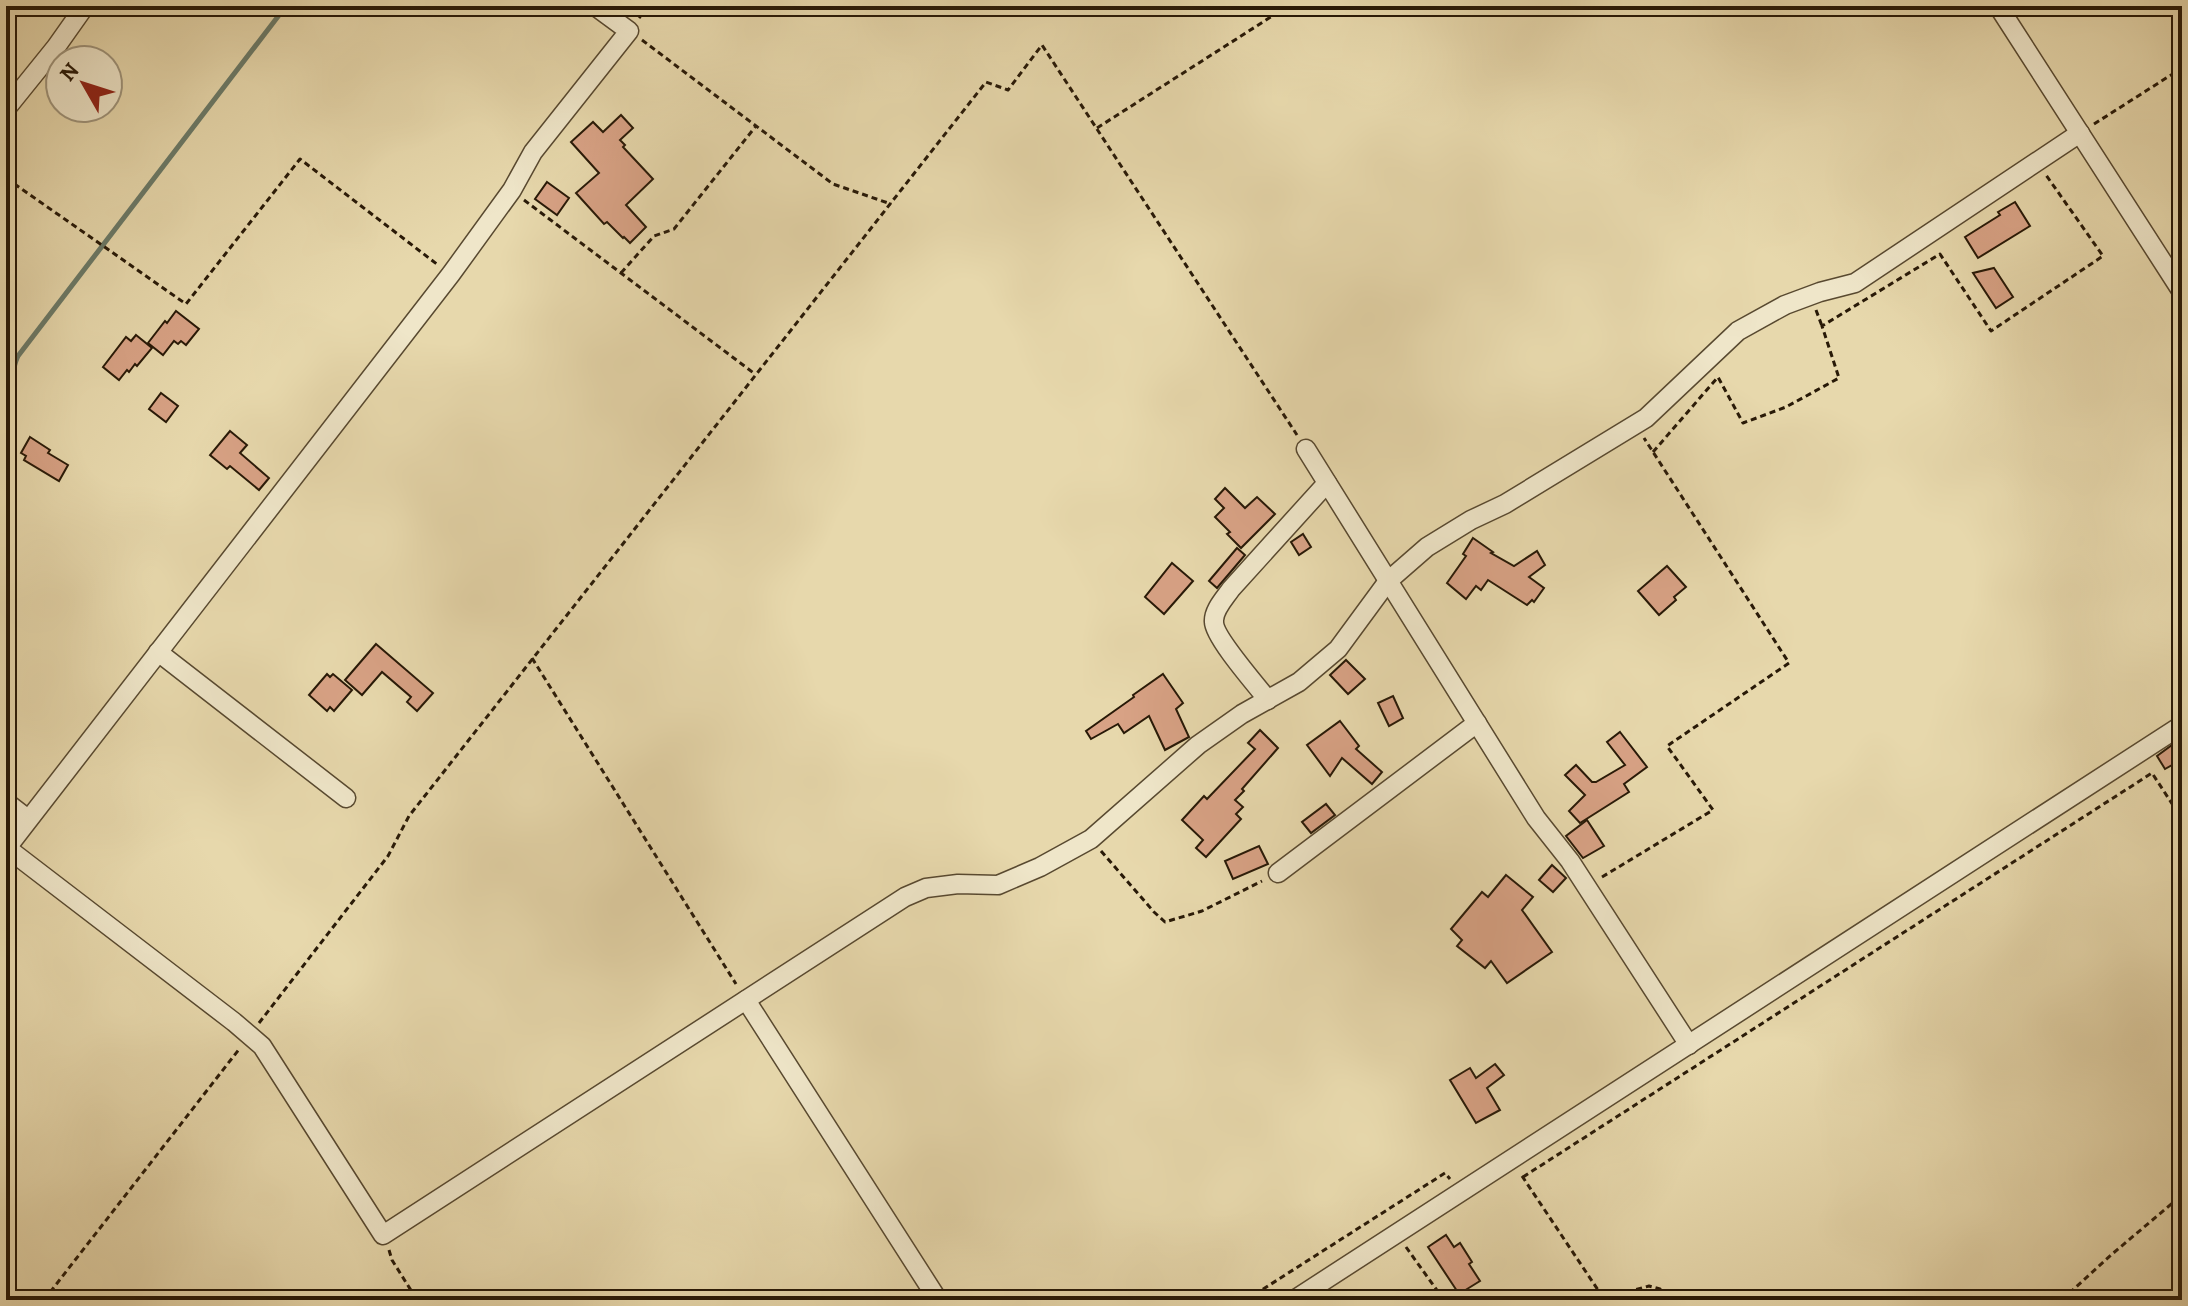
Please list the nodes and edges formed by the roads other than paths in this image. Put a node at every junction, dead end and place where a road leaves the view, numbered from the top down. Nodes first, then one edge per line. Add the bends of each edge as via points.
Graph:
1 (85, 6) edge
2 (595, 6) edge
3 (1998, 6) edge
4 (6, 109) edge
5 (2080, 133) junction
6 (2182, 292) edge
7 (1306, 449) road end
8 (1327, 483) junction
9 (1388, 581) junction
10 (158, 652) junction
11 (1268, 700) junction
12 (1477, 723) junction
13 (2182, 725) edge
14 (346, 798) dead end
15 (6, 802) edge
16 (28, 819) junction
17 (6, 848) edge
18 (1278, 873) road end
19 (746, 1000) junction
20 (1689, 1045) junction
21 (938, 1300) edge
22 (1294, 1300) edge

1 - 4 street
2 - 10 street via 629,31 533,152 451,274
3 - 5 street
5 - 6 street
5 - 9 street via 1855,283 1785,305 1738,331 1646,418 1427,547
7 - 8 street
8 - 9 street
8 - 11 street via 1231,589 1214,622
9 - 11 street via 1338,649
9 - 12 street
10 - 14 street
10 - 16 street
11 - 19 street via 1198,745 1091,839 998,885 926,888 905,897
12 - 18 street
12 - 20 street
13 - 20 street
15 - 16 street
16 - 17 street
17 - 19 street via 262,1046 383,1235
19 - 21 street
20 - 22 street

